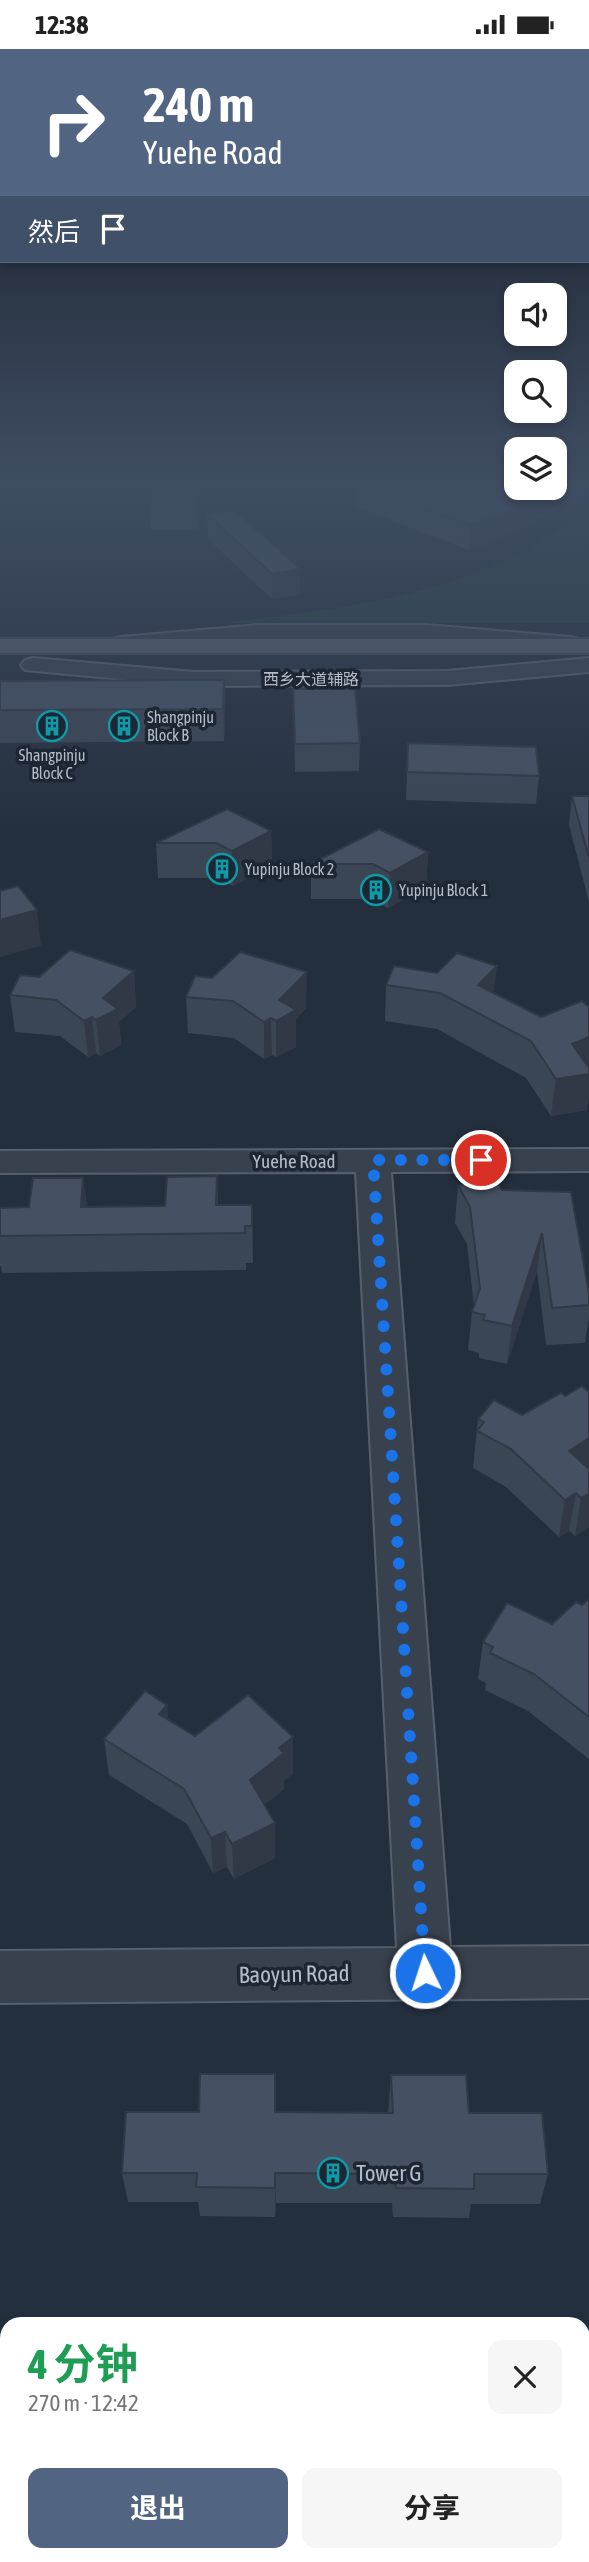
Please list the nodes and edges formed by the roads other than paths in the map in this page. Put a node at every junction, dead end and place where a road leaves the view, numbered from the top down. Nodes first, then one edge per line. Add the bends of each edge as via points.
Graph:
1 (0, 632) edge
2 (258, 632) junction
3 (99, 645) junction
4 (0, 646) edge
5 (588, 651) edge
6 (0, 665) edge
7 (33, 665) joint
8 (373, 1160) junction
9 (589, 1160) edge
10 (0, 1162) edge
11 (589, 1972) edge
12 (425, 1973) junction
13 (0, 1977) edge

1 - 2 main road
2 - 3 street
2 - 5 street via 454,632
3 - 4 main road
3 - 5 main road
5 - 7 street, 西乡大道辅路 via 447,678 208,679
6 - 7 main road
8 - 9 street, Yuehe Road
8 - 10 street, Yuehe Road
8 - 12 street
11 - 12 street, Baoyun Road
12 - 13 street, Baoyun Road

